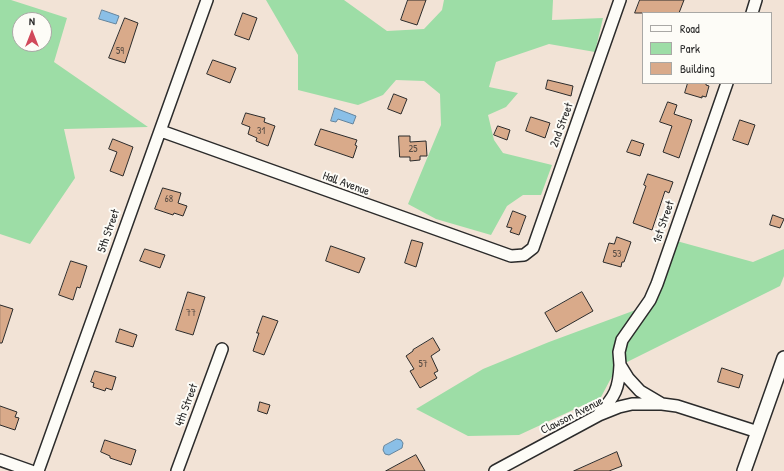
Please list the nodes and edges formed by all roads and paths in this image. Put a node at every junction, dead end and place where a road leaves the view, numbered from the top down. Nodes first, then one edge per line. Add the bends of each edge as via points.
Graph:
1 (207, 0) edge
2 (620, 0) edge
3 (756, 0) edge
4 (752, 12) edge
5 (727, 84) edge
6 (161, 130) junction
7 (524, 255) joint
8 (222, 349) dead end
9 (784, 358) edge
10 (620, 365) junction
11 (662, 404) junction
12 (599, 414) junction
13 (758, 432) junction
14 (0, 460) edge
15 (31, 471) edge
16 (38, 471) edge
17 (177, 471) edge
18 (495, 471) edge
19 (744, 471) edge

1 - 6 street, 5th Street
2 - 7 street, 2nd Street via 533,248
3 - 4 street
5 - 10 street, 1st Street via 657,284 650,300 622,340 619,352
6 - 7 street, Hall Avenue via 510,256
6 - 16 street, 5th Street
8 - 17 street, 4th Street
9 - 13 street
10 - 11 street via 640,391
10 - 12 street, 1st Street via 616,391
11 - 12 street, Clawson Avenue via 632,404
11 - 13 street, Clawson Avenue via 677,406
12 - 18 street, Clawson Avenue
13 - 19 street
14 - 15 street

